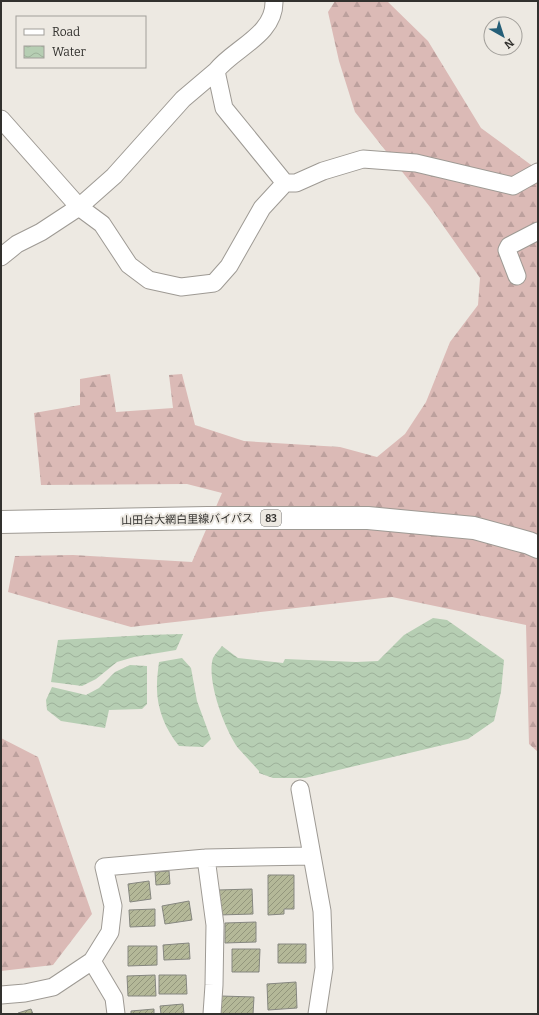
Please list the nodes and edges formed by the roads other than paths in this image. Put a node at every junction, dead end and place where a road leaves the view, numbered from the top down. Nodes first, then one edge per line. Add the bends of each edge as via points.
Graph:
1 (274, 1) edge
2 (216, 72) junction
3 (1, 119) edge
4 (538, 172) edge
5 (285, 183) junction
6 (79, 207) junction
7 (538, 231) edge
8 (1, 257) edge
9 (517, 276) dead end
10 (1, 522) edge
11 (538, 547) edge
12 (300, 789) dead end
13 (312, 856) junction
14 (206, 858) junction
15 (92, 961) junction
16 (1, 995) edge
17 (116, 1014) edge
18 (212, 1014) edge
19 (317, 1014) edge

1 - 2 street via 270,20 259,34 222,64
2 - 5 street via 224,108
2 - 6 street via 183,100 114,176
3 - 6 street
4 - 5 street via 514,186 416,163 363,159 322,172 296,184
5 - 6 street via 262,208 229,266 214,283 181,286 149,280 129,265 102,224
6 - 8 street via 17,244
7 - 9 street via 509,246 507,250
10 - 11 main road, 山田台大網白里線バイパス / 83 via 368,518 474,528
12 - 13 street
13 - 14 street
13 - 19 street via 322,911 324,961
14 - 15 street via 104,867 113,906 110,932
14 - 18 street via 215,925
15 - 16 street via 53,987
15 - 17 street via 114,998

